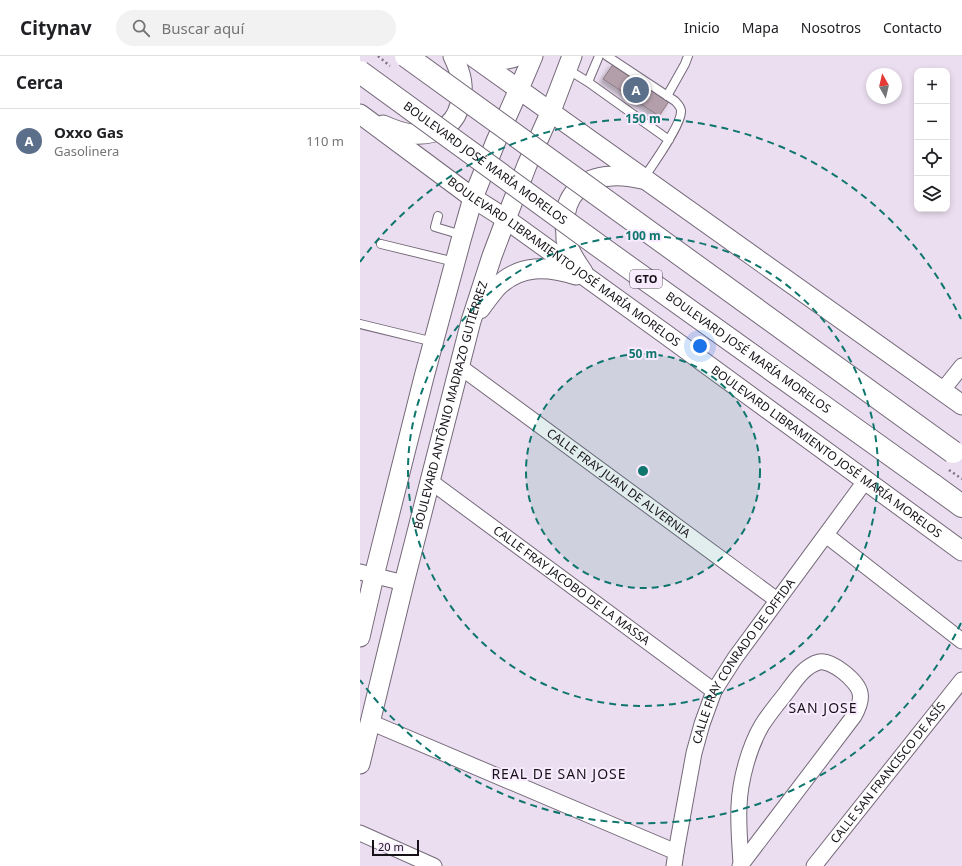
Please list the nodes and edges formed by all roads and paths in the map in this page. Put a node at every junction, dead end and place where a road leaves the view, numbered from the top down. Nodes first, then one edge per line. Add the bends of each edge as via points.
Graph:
1 (406, 56) edge
2 (453, 56) edge
3 (472, 56) edge
4 (485, 56) edge
5 (517, 56) edge
6 (533, 56) edge
7 (599, 56) edge
8 (607, 56) edge
9 (688, 56) edge
10 (570, 62) edge
11 (360, 72) edge
12 (588, 82) junction
13 (519, 89) junction
14 (667, 96) junction
15 (551, 111) junction
16 (364, 117) edge
17 (669, 140) junction
18 (644, 179) junction
19 (473, 198) junction
20 (438, 216) dead end
21 (506, 219) junction
22 (462, 235) junction
23 (381, 244) dead end
24 (455, 262) junction
25 (587, 278) junction
26 (471, 321) junction
27 (360, 324) edge
28 (434, 342) junction
29 (459, 366) junction
30 (962, 366) edge
31 (942, 391) junction
32 (962, 405) edge
33 (958, 455) edge
34 (430, 480) junction
35 (866, 480) junction
36 (962, 506) edge
37 (826, 535) junction
38 (962, 551) edge
39 (367, 574) edge
40 (404, 583) junction
41 (777, 600) junction
42 (360, 637) edge
43 (962, 641) edge
44 (962, 680) edge
45 (714, 691) junction
46 (370, 722) junction
47 (360, 764) edge
48 (360, 834) edge
49 (675, 859) edge
50 (741, 865) edge
51 (434, 866) edge
52 (814, 866) edge

1 - 33 main road, bridge
2 - 16 street via 462,86 456,117 445,128 430,133 413,134
3 - 13 street
4 - 5 street via 504,59
6 - 13 street
7 - 12 lane
8 - 14 lane
9 - 14 lane
10 - 12 lane
10 - 15 street, BOULEVARD ANTÔNIO MADRAZO GUTIÉRREZ
11 - 36 main road, BOULEVARD JOSÉ MARÍA MORELOS / GTO, bridge
12 - 17 lane
13 - 15 street
13 - 19 street
14 - 17 lane via 681,109 678,123
15 - 18 street
15 - 21 street, BOULEVARD ANTÔNIO MADRAZO GUTIÉRREZ
16 - 19 street, BOULEVARD LIBRAMIENTO JOSÉ MARÍA MORELOS
17 - 18 lane
18 - 25 street via 612,176 595,179 581,186 571,196 566,210 566,239 570,251
18 - 31 street
19 - 21 street, BOULEVARD LIBRAMIENTO JOSÉ MARÍA MORELOS
19 - 22 street
20 - 22 lane via 434,227
21 - 25 street, BOULEVARD LIBRAMIENTO JOSÉ MARÍA MORELOS
21 - 26 street, BOULEVARD ANTÔNIO MADRAZO GUTIÉRREZ
22 - 24 street
23 - 24 lane
24 - 28 street
25 - 26 street via 545,268 525,270 510,276 498,286
25 - 35 street, BOULEVARD LIBRAMIENTO JOSÉ MARÍA MORELOS
26 - 29 street, BOULEVARD ANTÔNIO MADRAZO GUTIÉRREZ
27 - 28 lane
28 - 39 street
29 - 34 street, BOULEVARD ANTÔNIO MADRAZO GUTIÉRREZ
29 - 41 street, CALLE FRAY JUAN DE ALVERNIA
30 - 31 street
31 - 32 street
34 - 40 street, BOULEVARD ANTÔNIO MADRAZO GUTIÉRREZ
34 - 45 street, CALLE FRAY JACOBO DE LA MASSA
35 - 37 street, CALLE FRAY CONRADO DE OFFIDA
35 - 38 street, BOULEVARD LIBRAMIENTO JOSÉ MARÍA MORELOS
37 - 41 street, CALLE FRAY CONRADO DE OFFIDA
37 - 43 street
39 - 40 street
39 - 42 street
40 - 46 street, BOULEVARD ANTÔNIO MADRAZO GUTIÉRREZ
41 - 45 street, CALLE FRAY CONRADO DE OFFIDA
44 - 52 street, CALLE SAN FRANCISCO DE ASÍS
45 - 49 street, CALLE FRAY CONRADO DE OFFIDA via 694,753
46 - 47 street, BOULEVARD ANTÔNIO MADRAZO GUTIÉRREZ
46 - 49 street
48 - 51 street
50 - 50 street via 858,708 861,700 858,686 831,664 821,662 811,665 801,674 755,738 741,783

